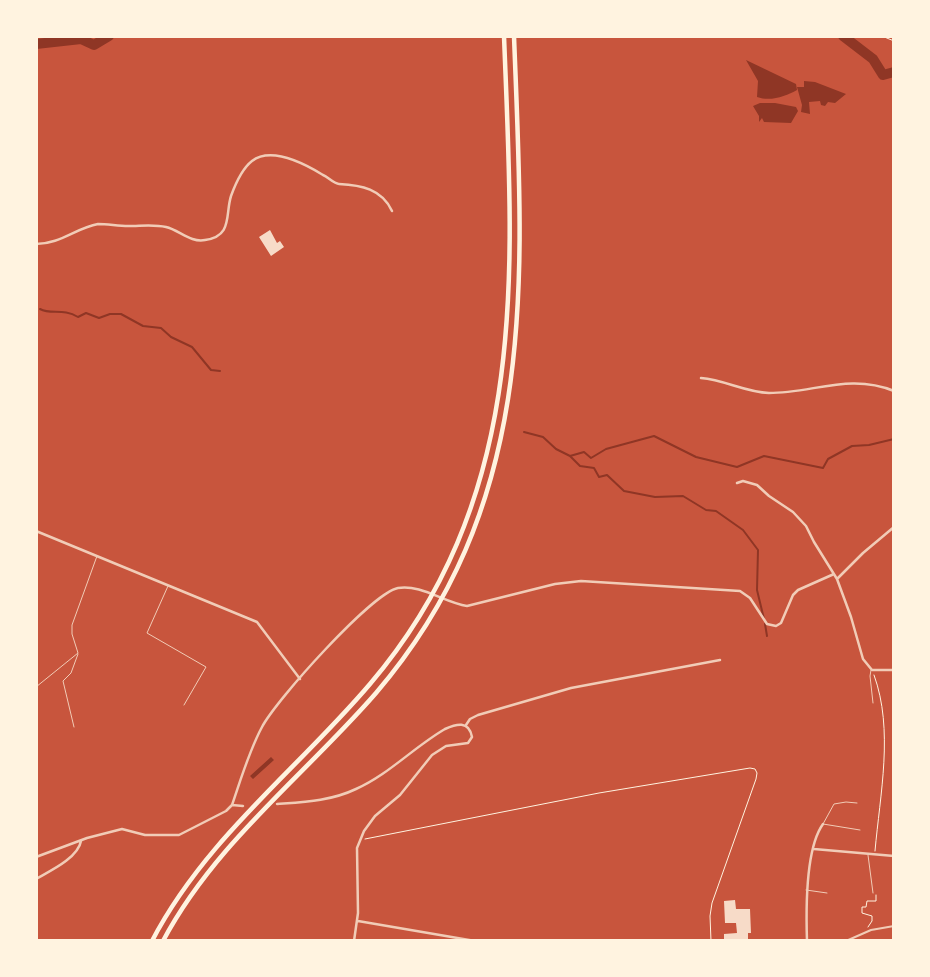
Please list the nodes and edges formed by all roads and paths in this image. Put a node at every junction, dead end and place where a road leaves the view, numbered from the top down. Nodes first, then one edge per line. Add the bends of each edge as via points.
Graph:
1 (504, 36) edge
2 (514, 36) edge
3 (882, 36) edge
4 (894, 41) edge
5 (392, 212) dead end
6 (36, 244) edge
7 (701, 378) dead end
8 (894, 391) edge
9 (737, 483) dead end
10 (894, 527) edge
11 (36, 531) edge
12 (97, 556) junction
13 (834, 574) junction
14 (837, 579) junction
15 (169, 585) junction
16 (78, 653) junction
17 (720, 660) dead end
18 (872, 670) junction
19 (894, 670) edge
20 (300, 679) junction
21 (36, 687) edge
22 (882, 702) junction
23 (873, 703) joint
24 (184, 705) dead end
25 (466, 725) junction
26 (74, 727) dead end
27 (857, 803) dead end
28 (277, 804) dead end
29 (232, 805) junction
30 (243, 806) dead end
31 (823, 824) junction
32 (860, 830) dead end
33 (359, 840) junction
34 (81, 841) junction
35 (814, 849) junction
36 (868, 854) junction
37 (874, 854) junction
38 (894, 856) edge
39 (36, 857) edge
40 (36, 879) edge
41 (806, 890) junction
42 (827, 893) dead end
43 (874, 893) joint
44 (358, 920) junction
45 (894, 926) edge
46 (868, 931) junction
47 (152, 941) edge
48 (163, 941) edge
49 (354, 941) edge
50 (475, 941) edge
51 (711, 941) edge
52 (807, 941) edge
53 (846, 941) edge

1 - 47 highway via 510,230 505,348 495,419 483,472 451,559 404,641 358,698 215,847 184,888
2 - 48 highway via 520,230 515,353 507,414 493,476 476,526 457,570 412,646 355,715 223,854 188,899
3 - 4 path
5 - 6 street via 382,196 371,190 351,183 336,184 296,161 268,155 247,166 231,196 227,224 213,238 194,240 154,225 98,224 59,240
7 - 8 street via 718,379 759,392 806,390 840,383 870,384
9 - 13 street via 743,481 758,485 793,512 806,526
10 - 14 street
11 - 12 street
12 - 15 street
12 - 16 lane via 72,625
13 - 14 street
13 - 20 street via 798,590 781,623 773,626 767,624 750,598 740,591 581,581 555,584 478,604 457,605 417,589 398,588 382,594
14 - 18 street via 864,662
15 - 20 street via 257,622
15 - 24 lane via 147,633 206,667
16 - 21 lane
16 - 26 lane via 71,673 63,681
17 - 25 street via 571,688 478,715
18 - 19 street
18 - 22 path
18 - 23 lane
20 - 29 street via 262,726
22 - 23 path
22 - 37 path via 882,781
25 - 28 street via 457,724 434,735 356,789 329,798
25 - 33 street via 472,737 466,744 446,746 432,755 400,795 370,822
27 - 31 lane via 834,804
29 - 30 street
29 - 34 street via 207,822 179,834 145,836 122,829
31 - 32 lane
31 - 35 street
33 - 44 street via 356,856
33 - 51 path via 599,793 754,769 756,779 712,903
34 - 39 street
34 - 40 street via 72,856
35 - 36 street
35 - 41 street
36 - 37 street
36 - 43 lane
37 - 38 street
41 - 42 lane
41 - 52 street
43 - 46 path via 876,901 867,901 866,907 862,908 862,913 872,916
44 - 49 street
44 - 50 street
45 - 46 street
46 - 53 street

